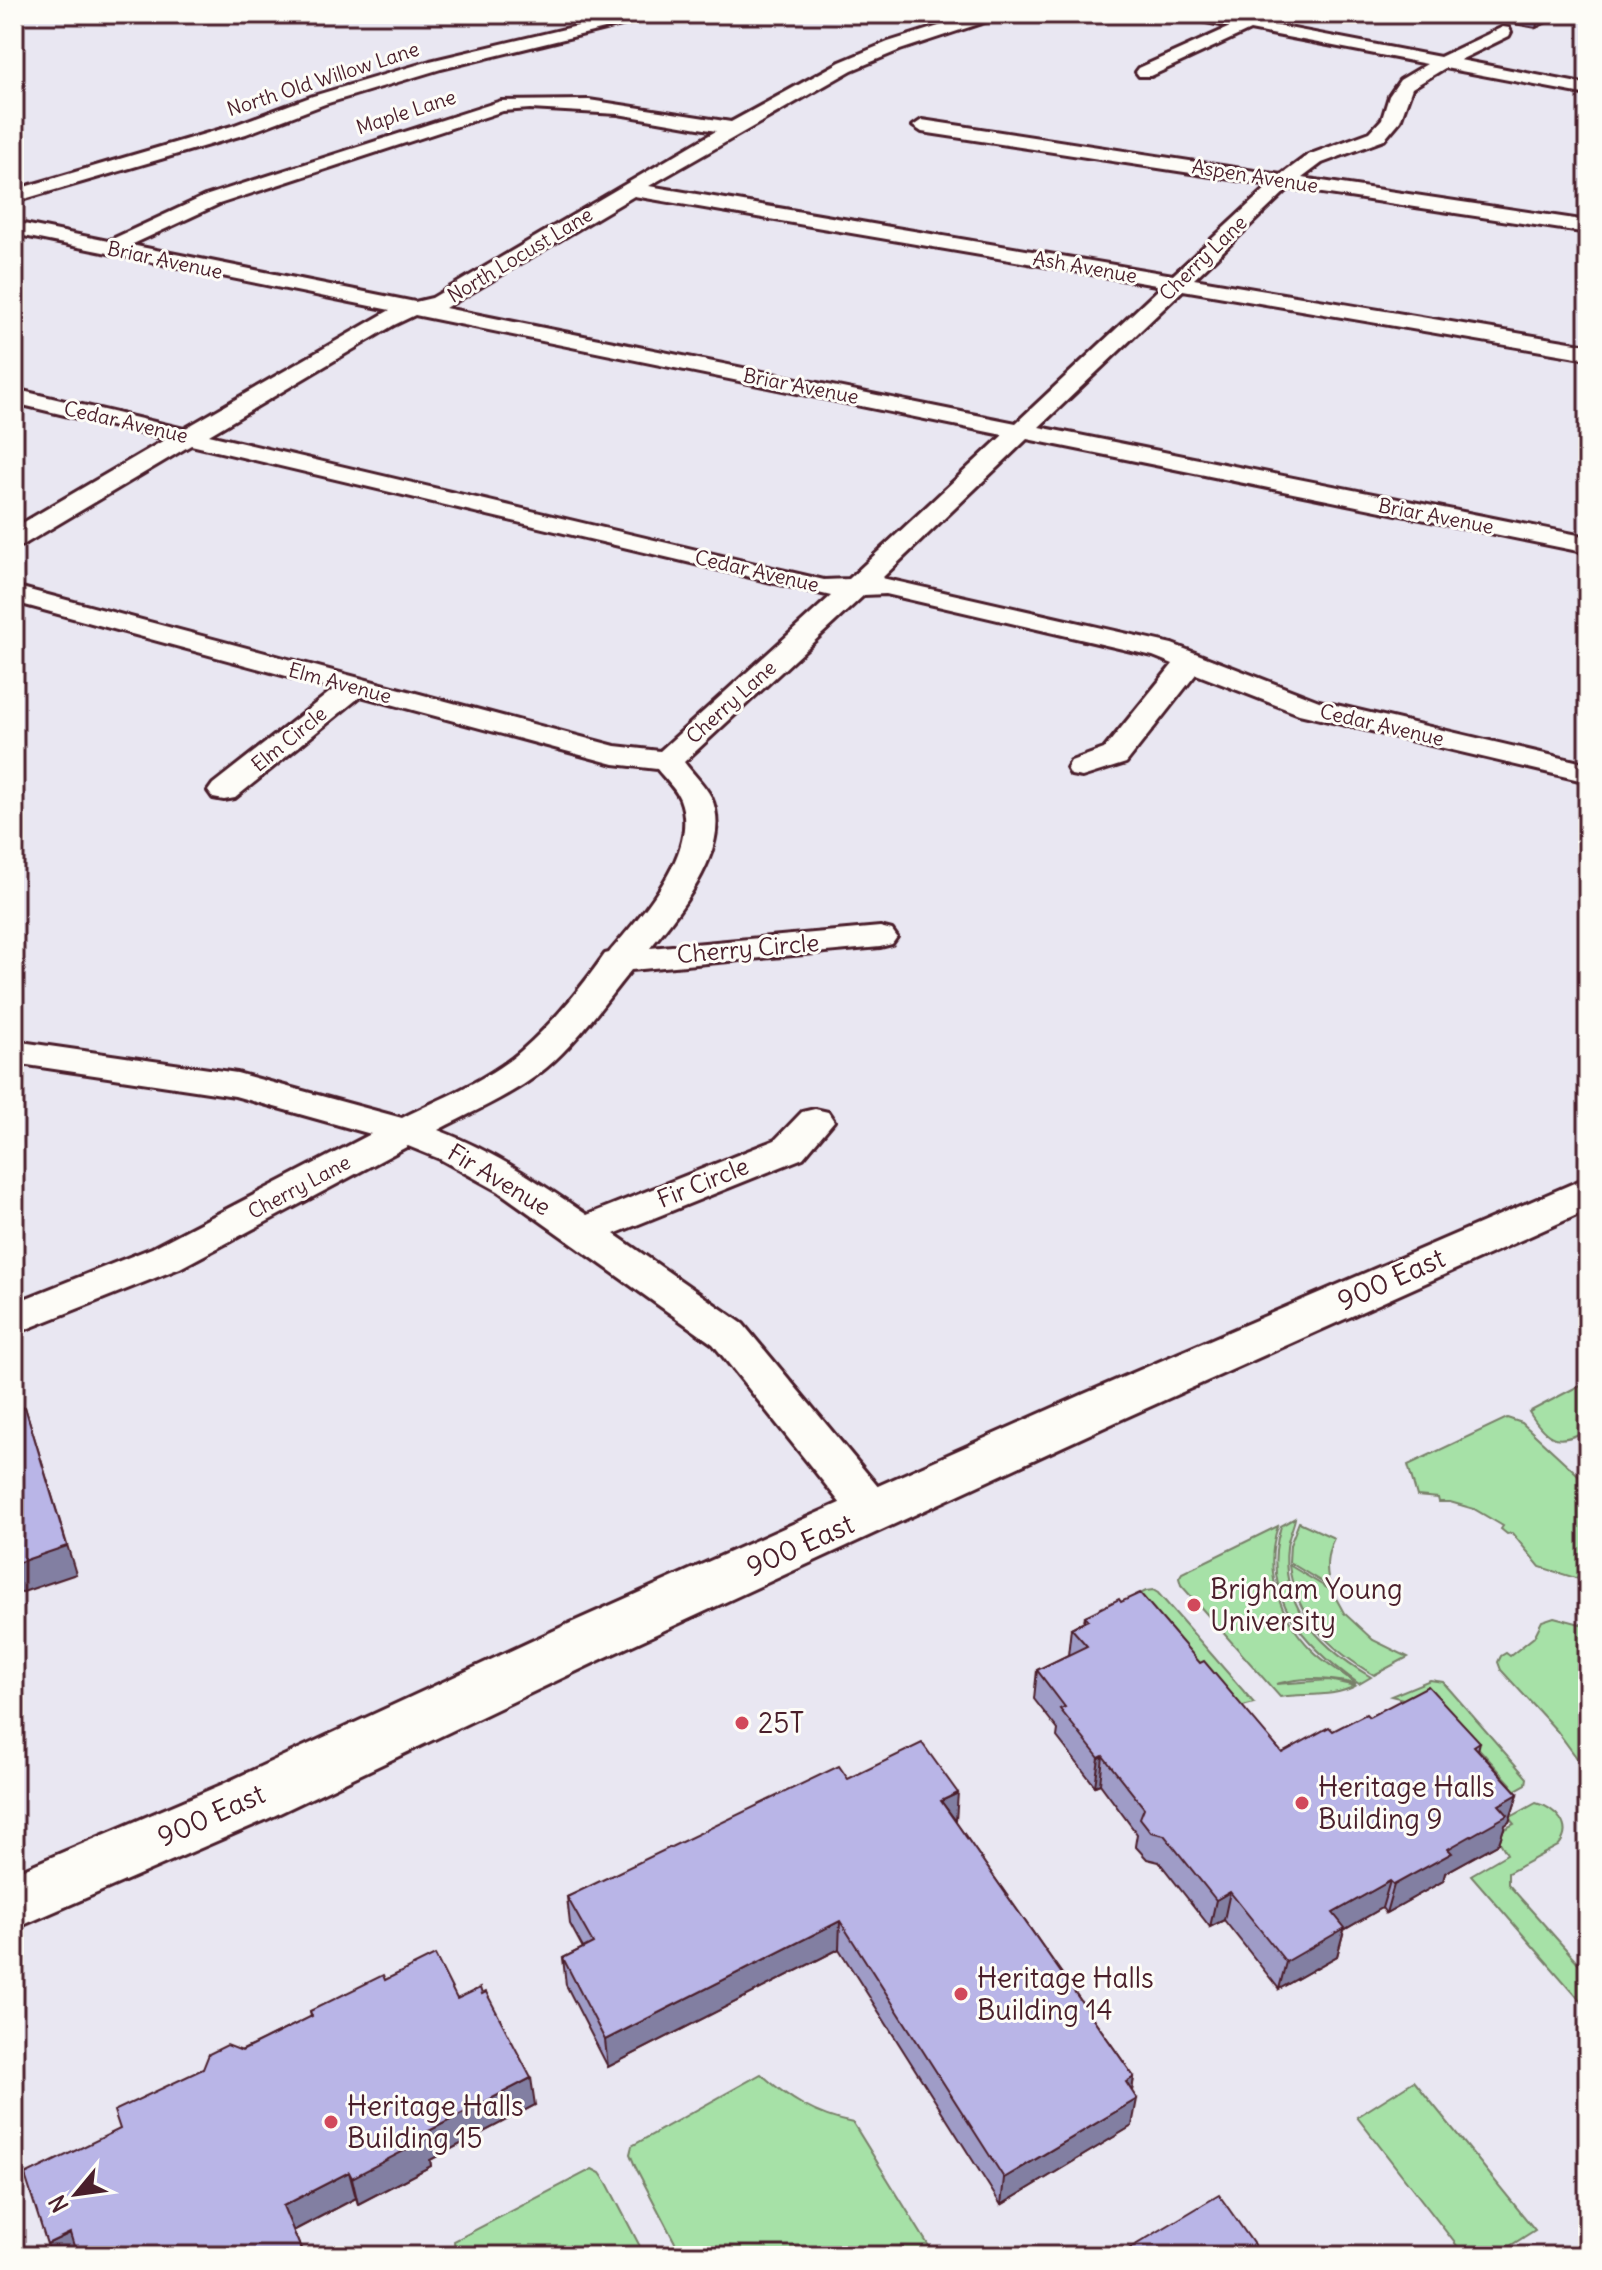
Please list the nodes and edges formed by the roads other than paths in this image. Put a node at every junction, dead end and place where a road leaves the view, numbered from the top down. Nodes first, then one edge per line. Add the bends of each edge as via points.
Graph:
1 (648, 14) edge
2 (994, 14) edge
3 (1189, 14) edge
4 (1248, 25) junction
5 (1503, 32) dead end
6 (1443, 62) junction
7 (1145, 72) dead end
8 (1588, 90) edge
9 (922, 126) dead end
10 (734, 128) junction
11 (1286, 180) junction
12 (630, 189) junction
13 (14, 196) edge
14 (1588, 227) edge
15 (14, 228) edge
16 (107, 249) junction
17 (1177, 283) junction
18 (409, 310) junction
19 (1588, 352) edge
20 (14, 396) edge
21 (1020, 432) junction
22 (189, 437) junction
23 (14, 539) edge
24 (1588, 545) edge
25 (855, 587) junction
26 (14, 594) edge
27 (1191, 661) junction
28 (354, 687) junction
29 (667, 761) junction
30 (1082, 768) dead end
31 (1588, 773) edge
32 (224, 791) dead end
33 (880, 937) dead end
34 (617, 961) junction
35 (14, 1052) edge
36 (815, 1121) dead end
37 (406, 1131) junction
38 (1588, 1192) edge
39 (583, 1232) junction
40 (14, 1319) edge
41 (873, 1512) junction
42 (14, 1902) edge

1 - 13 street, North Old Willow Lane via 436,65
2 - 10 street, North Locust Lane via 846,66
3 - 4 street
4 - 6 street
4 - 7 street
5 - 6 street, Cherry Lane
6 - 8 street
6 - 11 street, Cherry Lane via 1406,84 1391,121 1377,136 1315,159
9 - 11 street, Aspen Avenue
10 - 12 street, North Locust Lane
10 - 16 street, Maple Lane via 586,104 501,106 212,200
11 - 14 street, Aspen Avenue
11 - 17 street, Cherry Lane
12 - 17 street, Ash Avenue
12 - 18 street, North Locust Lane via 439,303
15 - 16 street, Briar Avenue
16 - 18 street, Briar Avenue
17 - 19 street, Ash Avenue
17 - 21 street, Cherry Lane
18 - 21 street, Briar Avenue
18 - 22 street, North Locust Lane
20 - 22 street, Cedar Avenue
21 - 24 street, Briar Avenue
21 - 25 street, Cherry Lane
22 - 23 street, North Locust Lane
22 - 25 street, Cedar Avenue via 824,588
25 - 27 street, Cedar Avenue via 898,589
25 - 29 street, Cherry Lane
26 - 28 street, Elm Avenue
27 - 30 street via 1115,756
27 - 31 street, Cedar Avenue via 1310,708
28 - 29 street, Elm Avenue via 614,755
28 - 32 street, Elm Circle
29 - 34 street, Cherry Lane via 696,799 699,831 694,860 660,913
33 - 34 street, Cherry Circle
34 - 37 street, Cherry Lane via 567,1026 532,1061
35 - 37 street, Fir Avenue via 237,1085
36 - 39 street, Fir Circle via 789,1149
37 - 39 street, Fir Avenue via 512,1182
37 - 40 street, Cherry Lane via 166,1258
38 - 41 main road, 900 East
39 - 41 street, Fir Avenue via 728,1334
41 - 42 main road, 900 East via 242,1803

